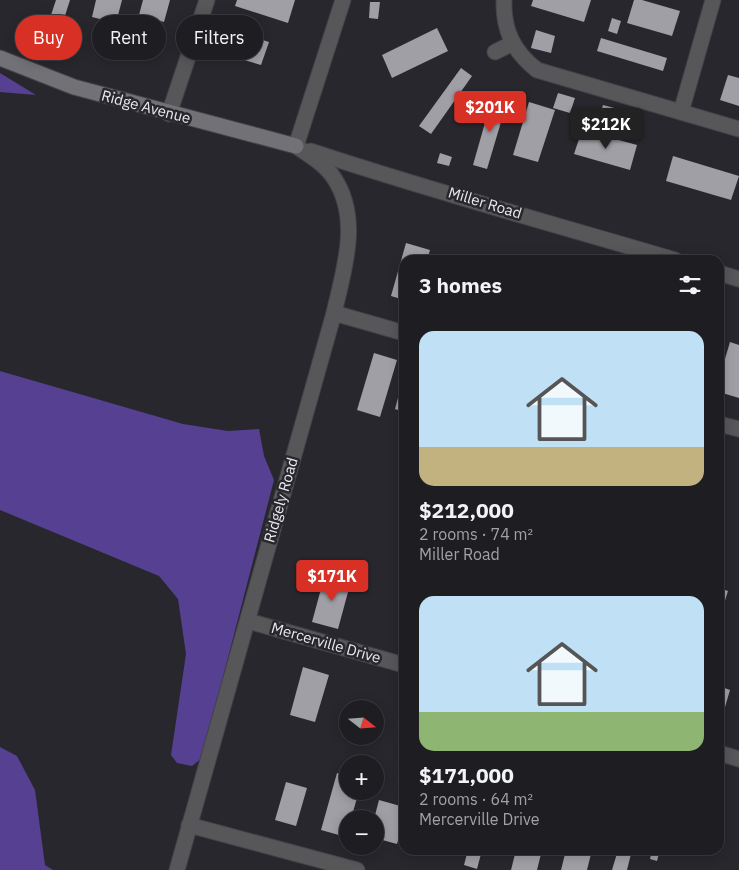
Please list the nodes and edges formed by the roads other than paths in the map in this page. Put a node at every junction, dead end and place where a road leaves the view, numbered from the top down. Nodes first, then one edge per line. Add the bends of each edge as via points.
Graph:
1 (207, 0) edge
2 (343, 0) edge
3 (504, 0) edge
4 (713, 0) edge
5 (511, 44) junction
6 (495, 52) dead end
7 (0, 58) edge
8 (681, 112) junction
9 (169, 114) junction
10 (739, 129) edge
11 (296, 146) junction
12 (657, 255) edge
13 (724, 274) edge
14 (739, 279) edge
15 (334, 313) junction
16 (399, 332) edge
17 (724, 426) edge
18 (739, 430) edge
19 (248, 621) junction
20 (399, 664) edge
21 (724, 755) edge
22 (739, 759) edge
23 (189, 825) junction
24 (176, 870) edge
25 (357, 870) edge

1 - 9 street
2 - 11 street
3 - 5 street via 504,21
4 - 8 street
5 - 6 street
5 - 8 street via 536,70
7 - 9 street, Ridge Avenue via 74,87
8 - 10 street
9 - 11 street, Ridge Avenue
11 - 12 street, Miller Road via 387,177
11 - 15 street, Ridgely Road via 334,178 347,210 350,232
13 - 14 street
15 - 16 street
15 - 19 street, Ridgely Road
17 - 18 street
19 - 20 street, Mercerville Drive
19 - 23 street, Ridgely Road
21 - 22 street
23 - 24 street, Ridgely Road
23 - 25 street

